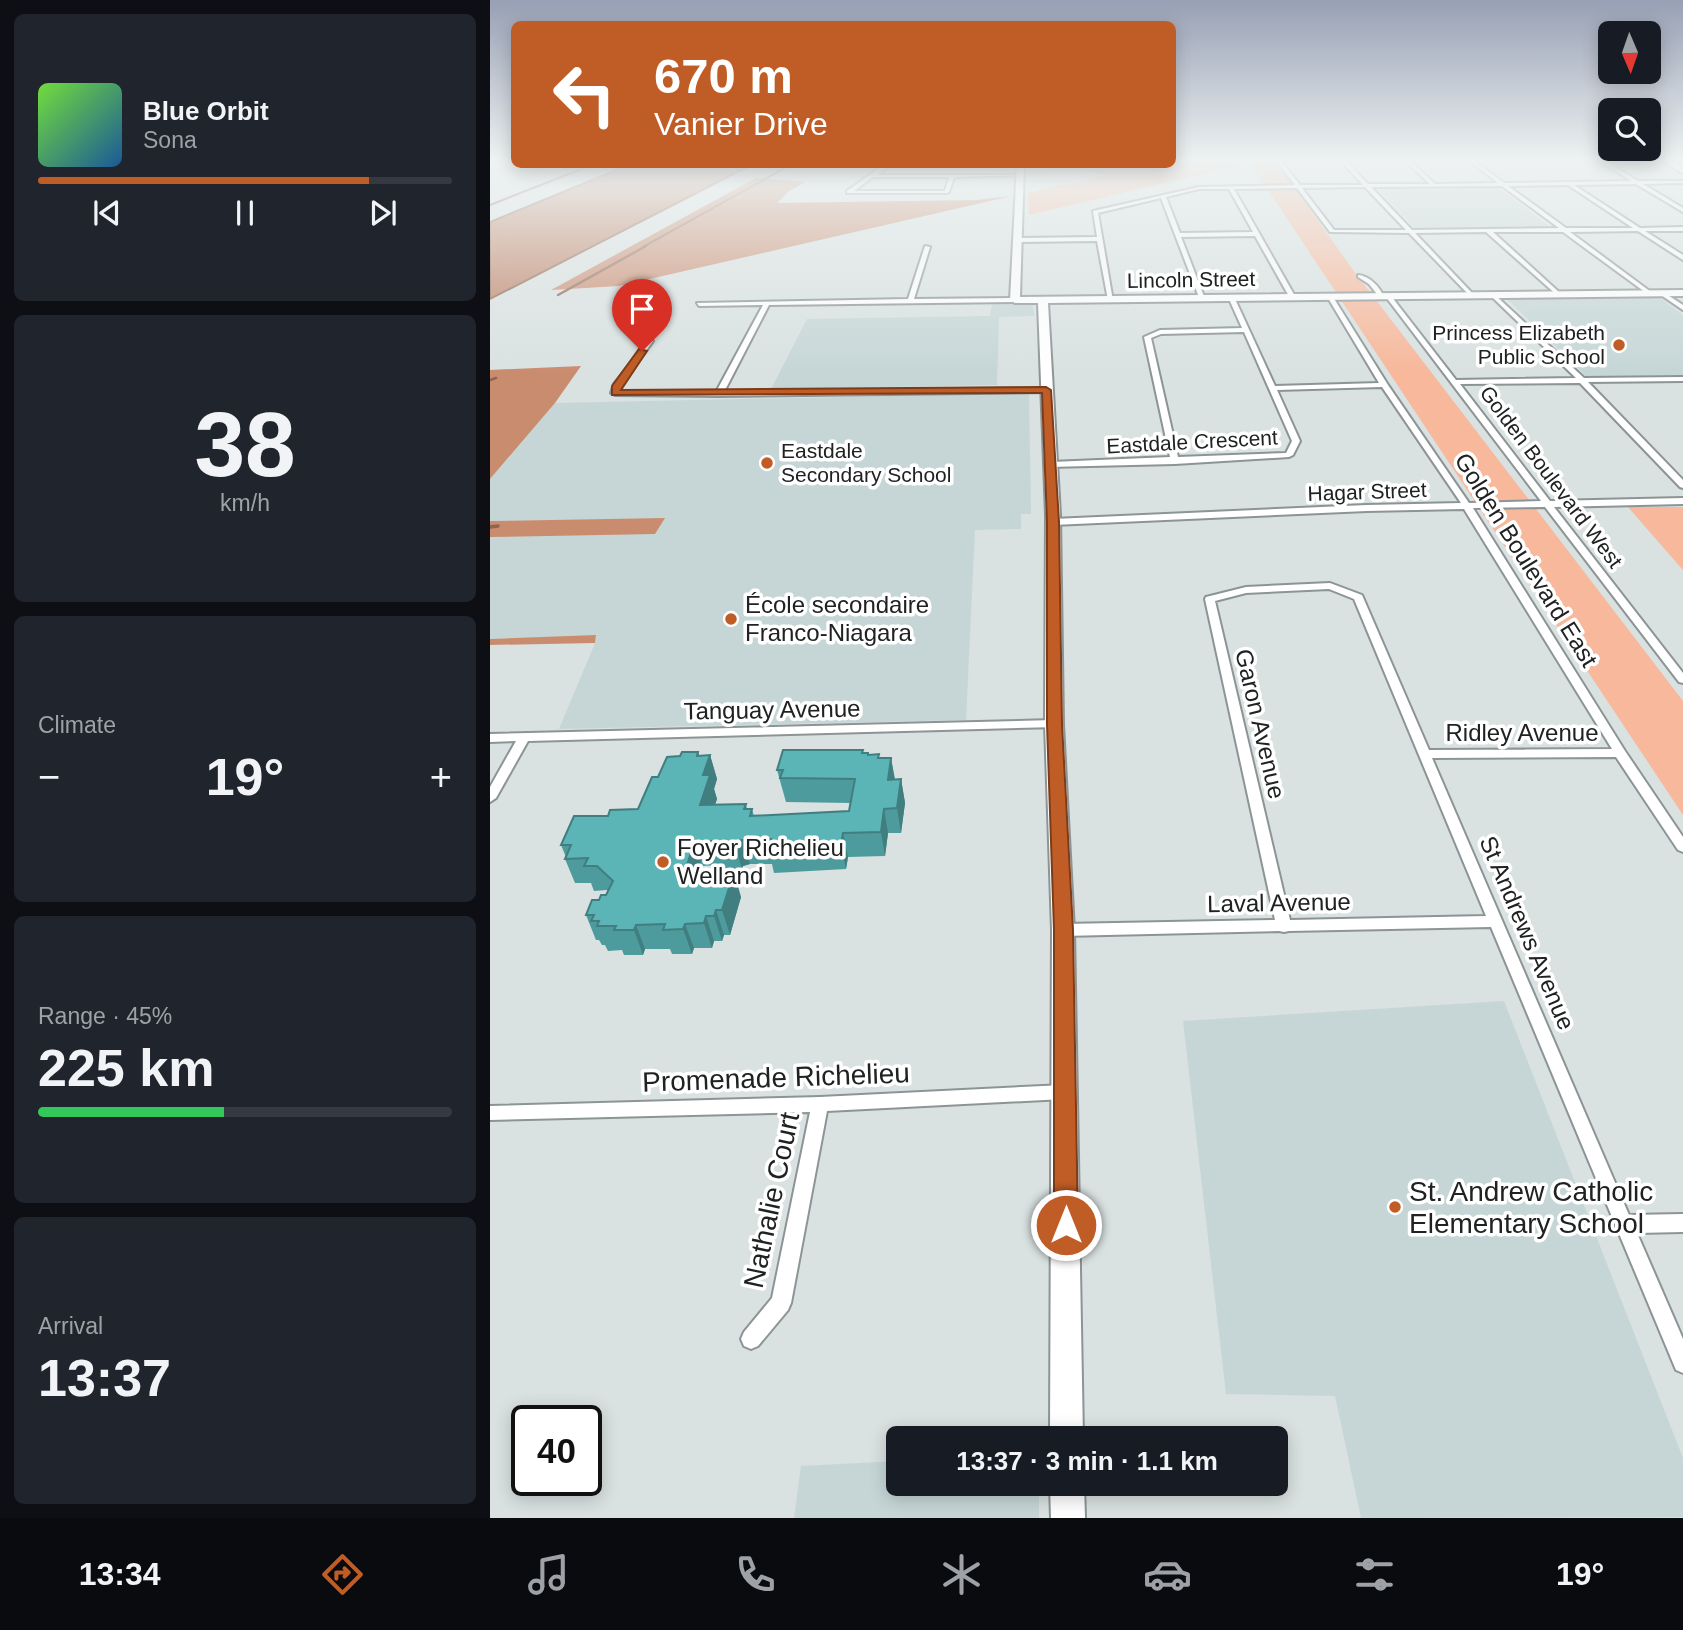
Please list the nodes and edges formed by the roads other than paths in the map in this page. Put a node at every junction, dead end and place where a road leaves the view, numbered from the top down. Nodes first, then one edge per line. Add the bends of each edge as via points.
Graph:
1 (1018, 230) edge
2 (1098, 230) edge
3 (1177, 230) edge
4 (1254, 230) edge
5 (1331, 230) edge
6 (1408, 230) edge
7 (1640, 230) junction
8 (1647, 230) edge
9 (1564, 231) junction
10 (1337, 232) joint
11 (1488, 232) junction
12 (1411, 233) junction
13 (1256, 234) junction
14 (1179, 235) junction
15 (1099, 239) junction
16 (1018, 240) junction
17 (927, 247) dead end
18 (1683, 258) edge
19 (1360, 276) dead end
20 (1648, 293) junction
21 (1683, 293) edge
22 (1558, 294) junction
23 (1663, 294) junction
24 (1471, 295) junction
25 (1493, 295) junction
26 (1385, 297) junction
27 (1293, 298) junction
28 (1331, 298) junction
29 (1202, 299) junction
30 (1232, 299) junction
31 (1016, 300) junction
32 (1111, 300) junction
33 (1043, 301) junction
34 (910, 302) junction
35 (767, 303) junction
36 (699, 304) dead end
37 (1683, 308) edge
38 (1247, 330) junction
39 (650, 341) dead end
40 (1582, 380) junction
41 (1682, 380) edge
42 (1455, 382) junction
43 (1384, 386) junction
44 (1273, 387) junction
45 (1046, 390) junction
46 (719, 394) junction
47 (1175, 461) junction
48 (1051, 465) junction
49 (1683, 485) edge
50 (1683, 501) edge
51 (1548, 504) junction
52 (1466, 506) junction
53 (1053, 522) junction
54 (1280, 589) joint
55 (1683, 680) edge
56 (1054, 724) junction
57 (524, 737) junction
58 (490, 738) edge
59 (1620, 753) junction
60 (1424, 754) junction
61 (490, 798) edge
62 (1683, 847) edge
63 (1495, 921) junction
64 (1284, 927) junction
65 (1063, 930) junction
66 (1064, 1092) junction
67 (820, 1104) junction
68 (490, 1113) edge
69 (1683, 1223) edge
70 (1624, 1224) junction
71 (751, 1339) dead end
72 (1683, 1363) edge
73 (1067, 1426) edge
74 (1067, 1496) edge
75 (1068, 1518) edge

1 - 16 main road
2 - 15 street
3 - 14 street
4 - 13 street
5 - 10 street
6 - 12 street
7 - 8 street
7 - 9 street
7 - 18 street
9 - 11 street
9 - 20 street
10 - 12 street
11 - 12 street
11 - 22 street
12 - 24 street
13 - 14 street
13 - 27 street
14 - 29 street
15 - 16 street
15 - 32 street
16 - 31 main road
17 - 34 street
19 - 26 street, Golden Boulevard West
20 - 22 main road, Lincoln Street
20 - 23 main road, Lincoln Street
21 - 23 main road, Lincoln Street
22 - 25 main road, Lincoln Street
23 - 37 street
24 - 25 main road, Lincoln Street
24 - 26 main road, Lincoln Street
25 - 40 street
26 - 28 main road, Lincoln Street
26 - 42 street, Golden Boulevard West
27 - 28 main road, Lincoln Street
27 - 30 main road, Lincoln Street
28 - 43 street, Golden Boulevard East
29 - 30 main road, Lincoln Street
29 - 32 main road, Lincoln Street
30 - 38 street, Eastdale Crescent
31 - 33 main road, Lincoln Street
31 - 34 street, Lincoln Street
32 - 33 main road, Lincoln Street
33 - 45 main road
34 - 35 street, Lincoln Street
35 - 36 street, Lincoln Street
35 - 46 street
38 - 44 street, Eastdale Crescent
38 - 47 street via 1160,332 1147,337
39 - 46 street via 615,393
40 - 41 street
40 - 42 street
40 - 49 street
42 - 51 street, Golden Boulevard West
43 - 44 street
43 - 52 street, Golden Boulevard East
44 - 47 street, Eastdale Crescent via 1296,441 1289,455
45 - 46 street
45 - 48 main road
47 - 48 street, Eastdale Crescent
48 - 53 main road
50 - 51 street, Hagar Street
51 - 52 street, Hagar Street
51 - 55 street, Golden Boulevard West
52 - 53 street, Hagar Street
52 - 59 street, Golden Boulevard East
53 - 56 main road
54 - 60 street, St Andrews Avenue via 1330,586 1358,597
54 - 64 street, Garon Avenue via 1246,590 1210,599
56 - 57 street, Tanguay Avenue
56 - 65 main road
57 - 58 street, Tanguay Avenue
57 - 61 street
59 - 60 street, Ridley Avenue
59 - 62 street, Golden Boulevard East
60 - 63 street, St Andrews Avenue
63 - 64 street, Laval Avenue
63 - 70 street, St Andrews Avenue
64 - 65 street, Laval Avenue
65 - 66 main road
66 - 67 street, Promenade Richelieu
66 - 73 main road
67 - 68 street, Promenade Richelieu
67 - 71 street, Nathalie Court via 781,1303
69 - 70 street
70 - 72 street, St Andrews Avenue
74 - 75 main road

